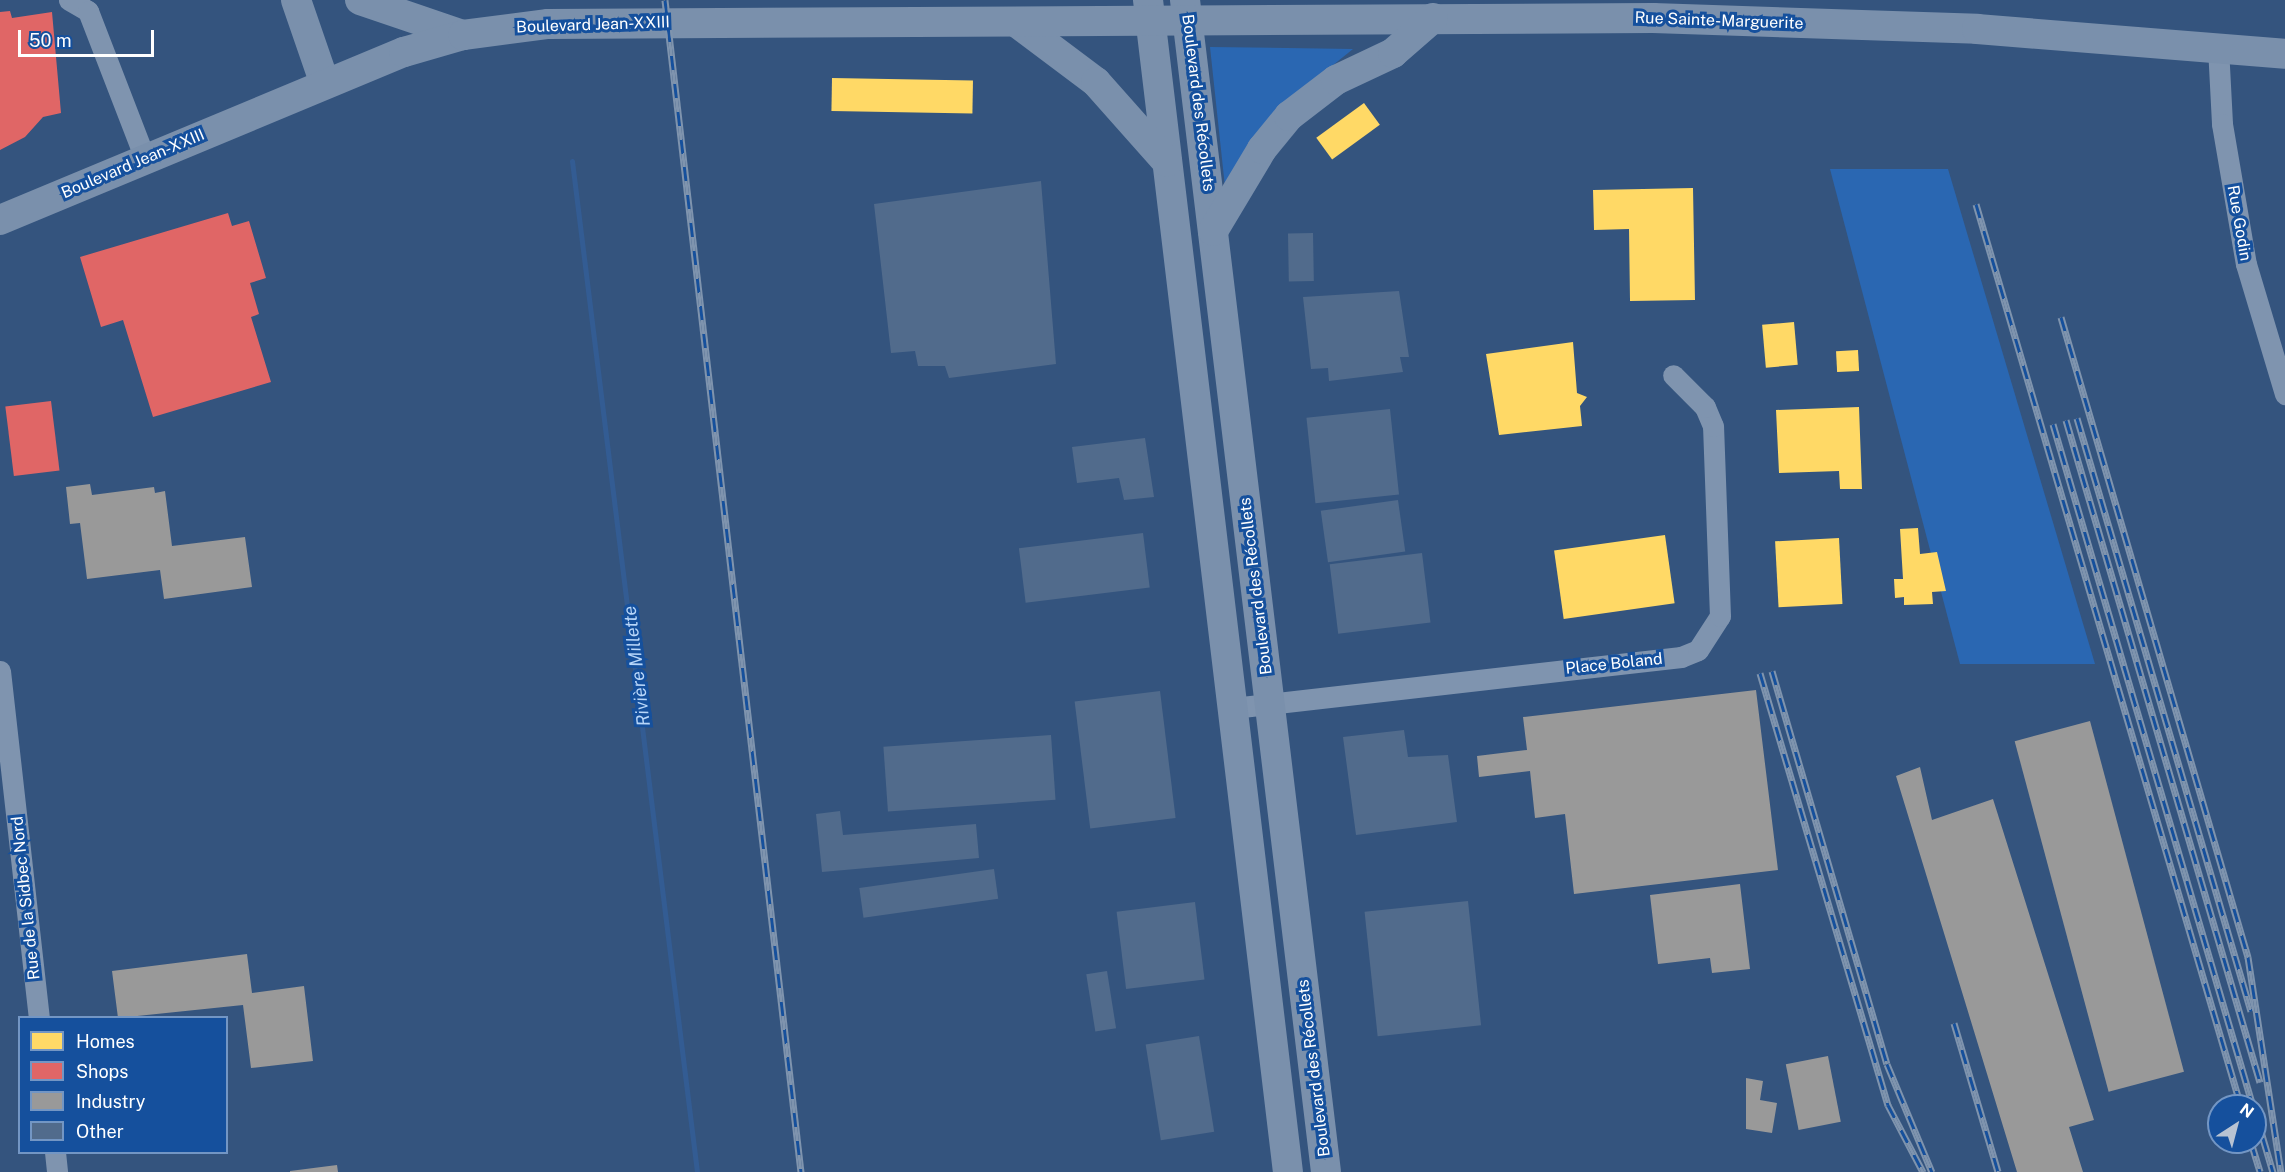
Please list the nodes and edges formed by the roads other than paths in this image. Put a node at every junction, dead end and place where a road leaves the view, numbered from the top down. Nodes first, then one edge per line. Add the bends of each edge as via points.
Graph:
1 (69, 0) edge
2 (296, 0) edge
3 (360, 0) edge
4 (971, 0) edge
5 (1321, 0) edge
6 (1150, 11) edge
7 (1186, 11) edge
8 (1433, 18) junction
9 (1346, 20) junction
10 (942, 22) junction
11 (1016, 22) junction
12 (463, 34) junction
13 (2218, 47) junction
14 (2285, 54) edge
15 (326, 84) junction
16 (145, 159) junction
17 (1167, 162) junction
18 (0, 220) edge
19 (1213, 231) junction
20 (1673, 375) dead end
21 (2285, 394) edge
22 (0, 671) edge
23 (1270, 703) junction
24 (1233, 708) junction
25 (39, 1016) edge
26 (55, 1154) edge
27 (57, 1172) edge
28 (1288, 1172) edge
29 (1326, 1172) edge

1 - 16 street via 88,11
2 - 15 main road
3 - 12 main road
4 - 10 main road
5 - 9 main road
6 - 7 main road, Rue Sainte-Marguerite
6 - 11 main road, Boulevard Jean-XXIII
6 - 17 main road
7 - 9 main road, Rue Sainte-Marguerite
7 - 19 main road, Boulevard des Récollets
8 - 9 main road, Rue Sainte-Marguerite
8 - 13 main road, Rue Sainte-Marguerite via 1653,18 1977,28
8 - 19 main road via 1393,53 1336,80 1289,116
10 - 11 main road, Boulevard Jean-XXIII
10 - 12 main road, Boulevard Jean-XXIII via 590,22
11 - 17 main road via 1096,82
12 - 15 main road, Boulevard Jean-XXIII
13 - 14 main road, Rue Sainte-Marguerite
13 - 21 street, Rue Godin via 2222,124 2246,264
15 - 16 main road, Boulevard Jean-XXIII
16 - 18 main road, Boulevard Jean-XXIII
17 - 24 main road
19 - 23 main road, Boulevard des Récollets
20 - 23 street, Place Boland via 1705,407 1713,426 1720,616 1698,650 1681,657
22 - 25 street, Rue de la Sidbec Nord
23 - 24 street, Place Boland
23 - 29 main road, Boulevard des Récollets
24 - 28 main road
26 - 27 street

